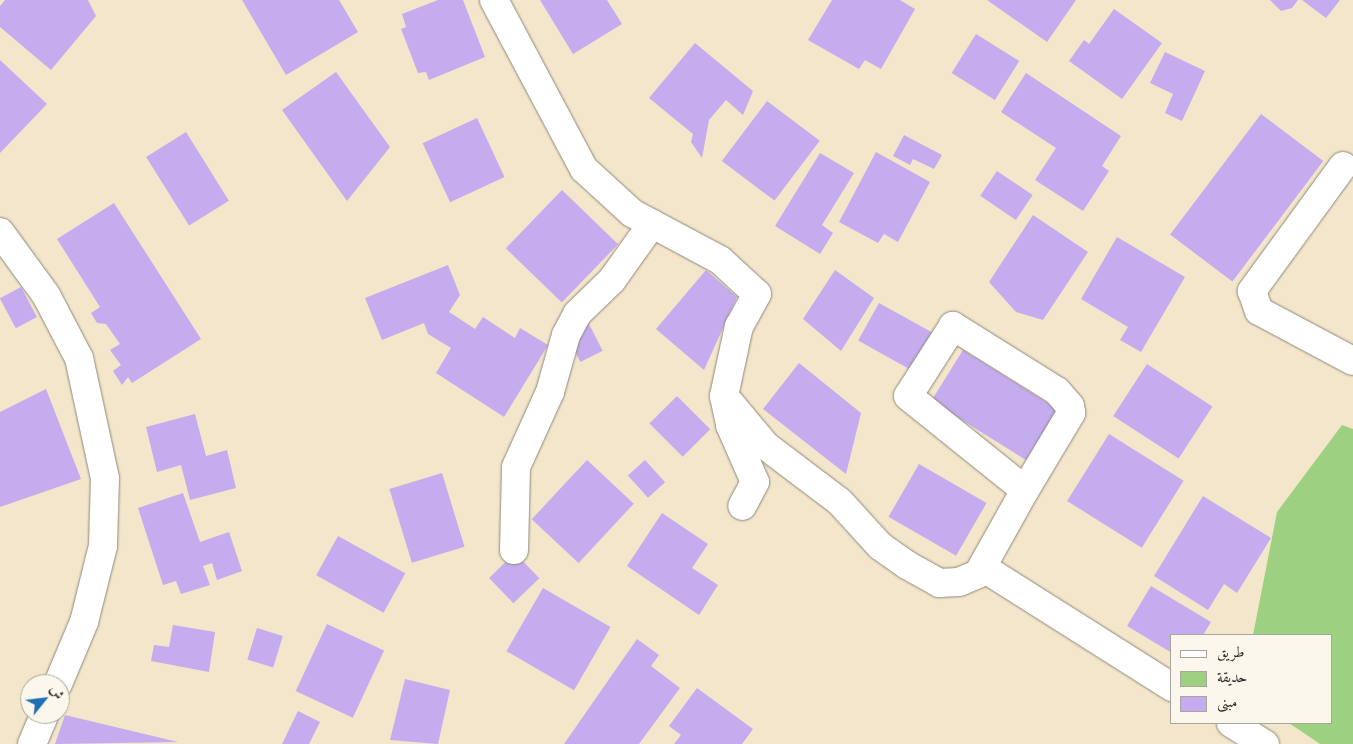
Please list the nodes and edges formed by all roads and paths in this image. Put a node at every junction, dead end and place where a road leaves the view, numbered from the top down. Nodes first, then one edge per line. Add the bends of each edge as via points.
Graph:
1 (494, 0) edge
2 (1343, 166) dead end
3 (652, 224) junction
4 (0, 232) edge
5 (1353, 360) edge
6 (724, 396) junction
7 (1025, 490) junction
8 (742, 506) dead end
9 (514, 550) dead end
10 (985, 571) junction
11 (62, 674) edge
12 (1170, 686) edge
13 (41, 724) edge
14 (1233, 724) edge
15 (32, 744) edge
16 (1266, 744) edge

1 - 3 street via 584,169 606,192
2 - 5 street via 1252,291 1259,311
3 - 6 street via 720,260 757,294 738,326
3 - 9 street via 612,280 578,314 566,335 550,392 516,467
4 - 11 street via 46,295 79,358 105,478 103,546 84,622
6 - 8 street via 730,425 755,482
6 - 10 street via 766,446 840,502 880,546 907,565 939,583 960,582
7 - 7 street via 1071,413 1070,406 1057,391 952,326 908,396
7 - 10 street via 983,560
10 - 12 street
13 - 15 street
14 - 16 street

